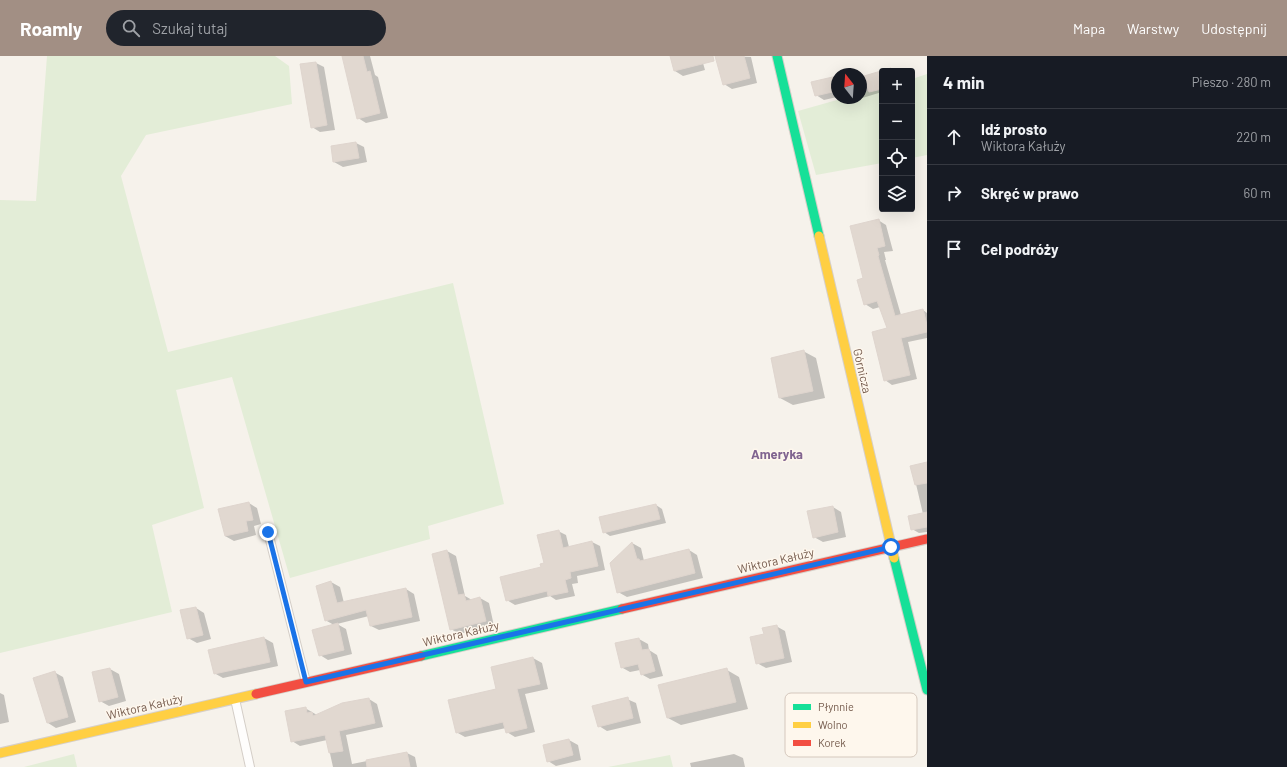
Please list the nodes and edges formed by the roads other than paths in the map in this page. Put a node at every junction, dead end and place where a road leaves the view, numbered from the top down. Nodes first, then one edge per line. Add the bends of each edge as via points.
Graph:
1 (777, 56) edge
2 (268, 532) dead end
3 (927, 539) edge
4 (891, 547) junction
5 (306, 682) junction
6 (927, 690) edge
7 (235, 699) junction
8 (0, 753) edge
9 (250, 767) edge

1 - 4 street, Górnicza
2 - 5 lane
3 - 4 street, Wiktora Kałuży
4 - 5 street, Wiktora Kałuży
4 - 6 street, Górnicza
5 - 7 street, Wiktora Kałuży
7 - 8 street, Wiktora Kałuży
7 - 9 lane

